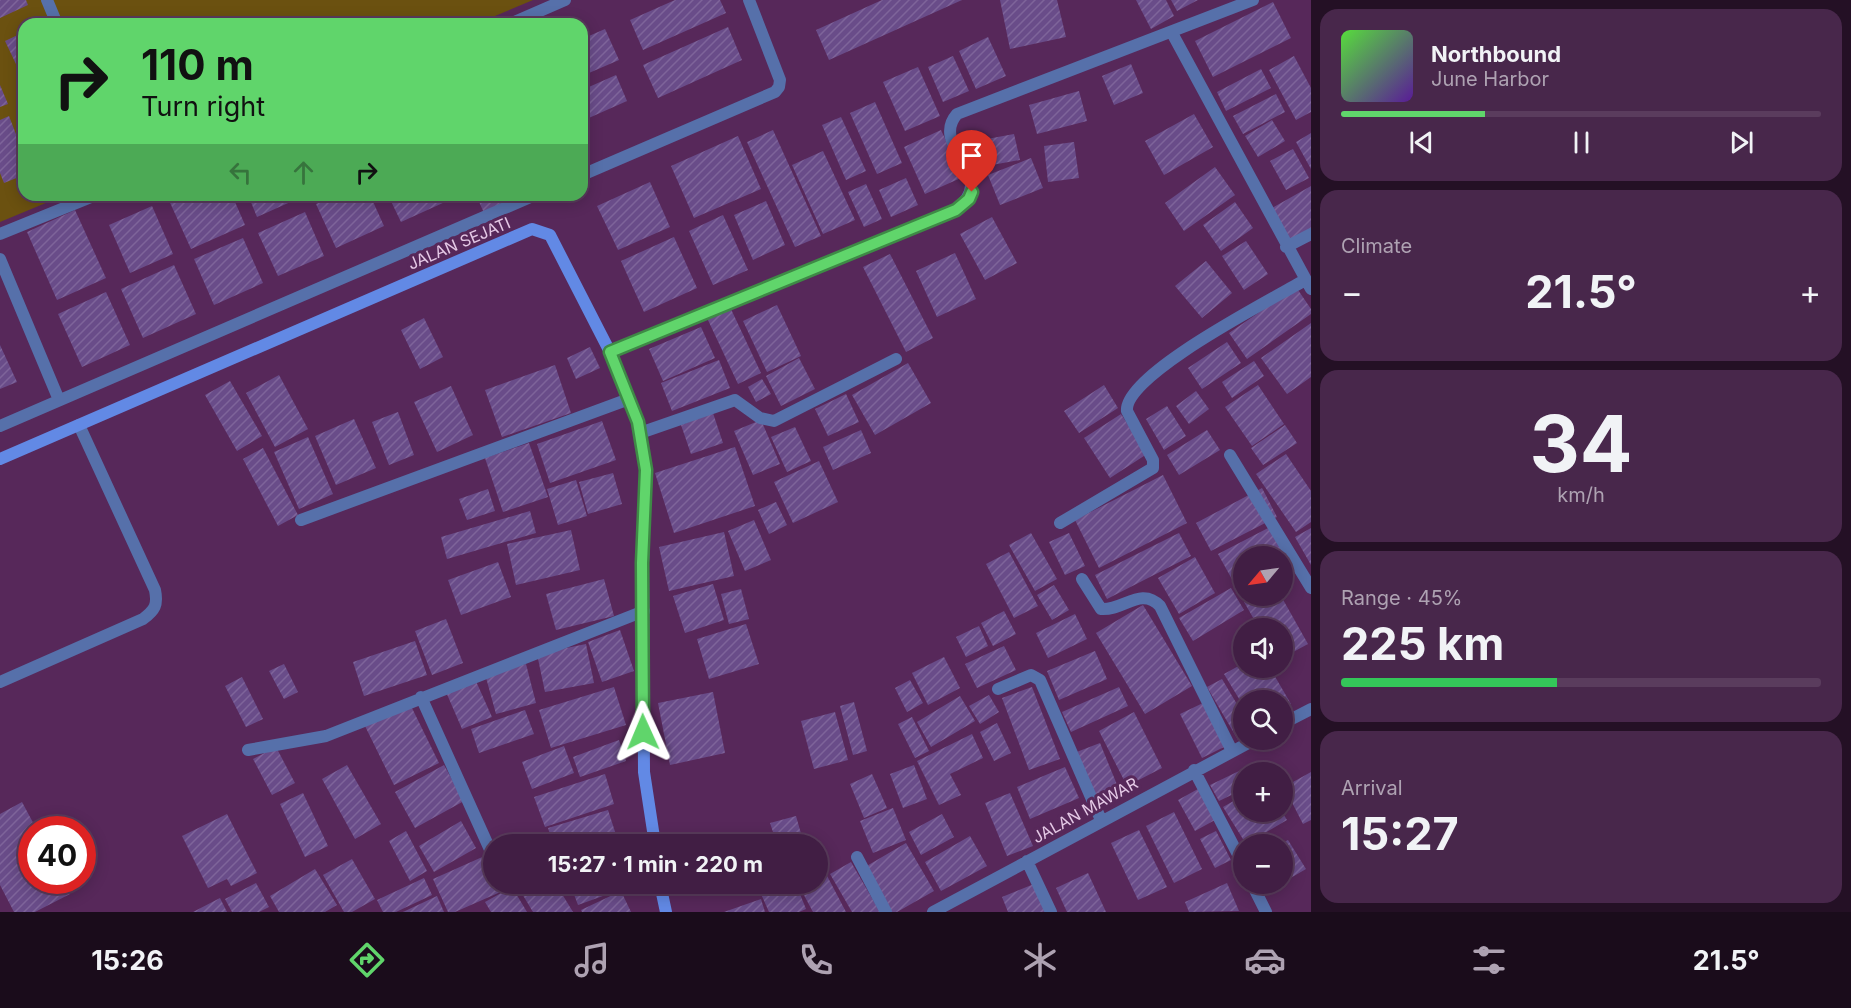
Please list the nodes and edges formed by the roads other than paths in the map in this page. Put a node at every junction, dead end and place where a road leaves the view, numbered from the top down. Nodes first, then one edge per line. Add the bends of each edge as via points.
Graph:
1 (47, 0) edge
2 (565, 0) edge
3 (749, 0) edge
4 (1249, 1) edge
5 (54, 18) edge
6 (524, 18) edge
7 (1172, 33) junction
8 (588, 172) edge
9 (81, 201) edge
10 (522, 201) edge
11 (0, 234) edge
12 (1311, 234) edge
13 (1286, 247) junction
14 (0, 259) edge
15 (1308, 285) edge
16 (610, 352) junction
17 (896, 359) dead end
18 (629, 399) junction
19 (59, 400) junction
20 (78, 425) junction
21 (0, 426) edge
22 (640, 433) junction
23 (1230, 455) dead end
24 (0, 459) edge
25 (301, 520) dead end
26 (1060, 523) dead end
27 (1082, 579) dead end
28 (1311, 588) edge
29 (644, 611) junction
30 (0, 682) edge
31 (998, 689) dead end
32 (421, 698) junction
33 (1311, 709) edge
34 (1293, 718) edge
35 (248, 750) dead end
36 (1232, 751) joint
37 (1194, 770) junction
38 (1101, 820) junction
39 (483, 834) edge
40 (653, 834) edge
41 (1233, 845) edge
42 (857, 857) dead end
43 (1027, 861) junction
44 (662, 894) edge
45 (1257, 894) edge
46 (666, 912) edge
47 (886, 912) edge
48 (933, 912) edge
49 (1051, 912) edge
50 (1266, 912) edge

1 - 5 street
2 - 6 street
3 - 8 street via 780,80 775,92
4 - 7 street
7 - 13 street
7 - 16 street via 957,114 949,129 969,175 972,192 956,210
9 - 11 street
10 - 19 street
12 - 13 street
13 - 15 street
14 - 19 street
15 - 26 street via 1168,361 1131,395 1127,411 1153,460 1153,468
16 - 18 street, JALAN SEJATI
16 - 20 street, JALAN SEJATI via 550,235 532,229
17 - 22 street via 774,421 760,418 735,400
18 - 22 street, JALAN SEJATI
18 - 25 street
19 - 21 street
20 - 24 street, JALAN SEJATI
20 - 30 street via 158,602 143,619
22 - 29 street, JALAN SEJATI via 646,470
23 - 28 street
27 - 36 street via 1101,609 1109,610 1145,597 1160,606
29 - 32 street
29 - 40 street, JALAN SEJATI via 644,772
31 - 38 street via 1031,675 1040,680
32 - 35 street via 326,736
32 - 39 street
33 - 34 street
36 - 37 street, JALAN MAWAR
37 - 38 street, JALAN MAWAR
37 - 41 street
38 - 43 street, JALAN MAWAR
42 - 47 street
43 - 48 street, JALAN MAWAR
43 - 49 street
44 - 46 street
45 - 50 street

